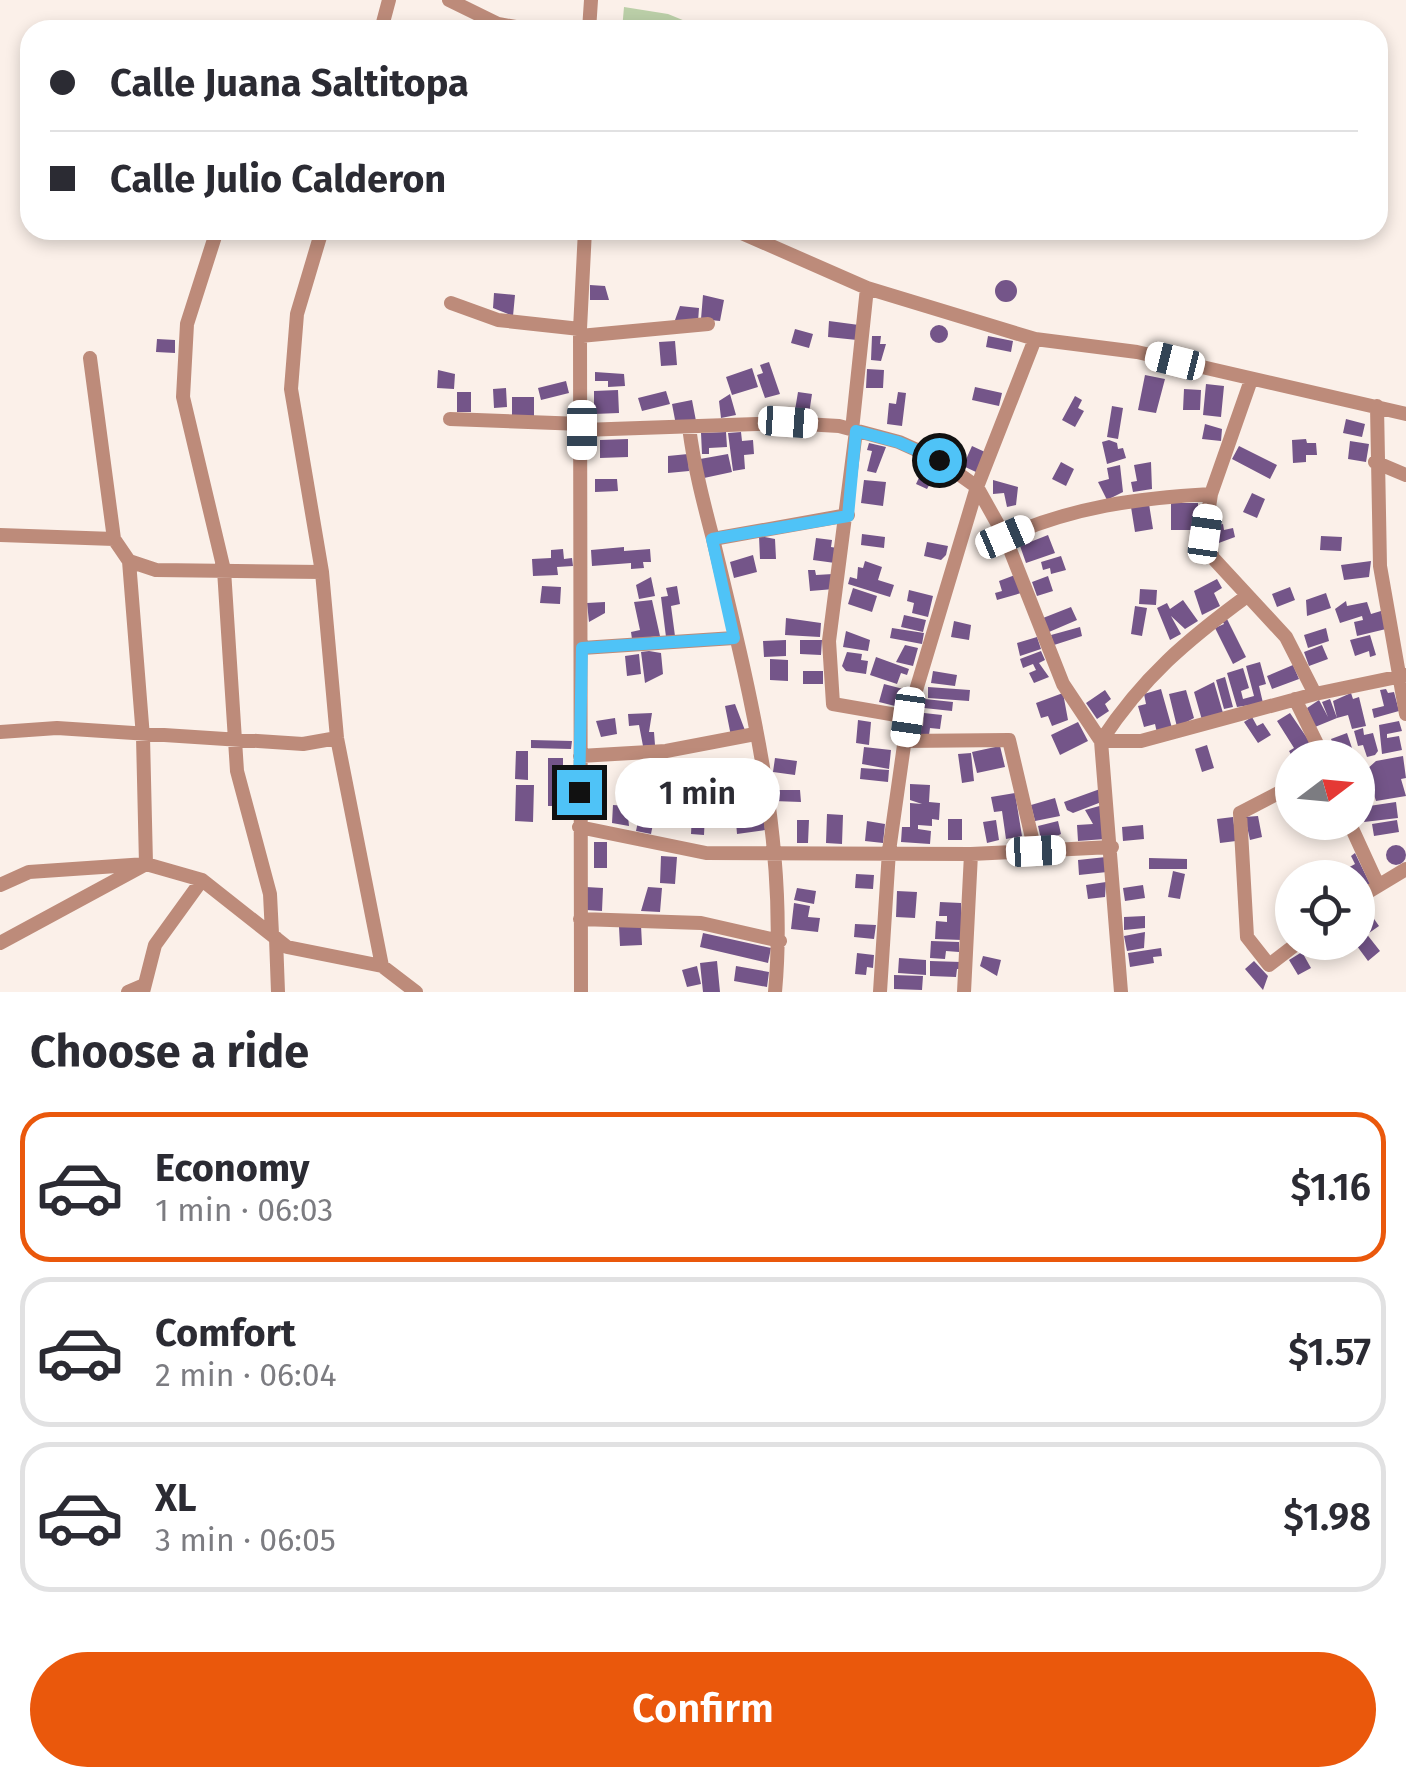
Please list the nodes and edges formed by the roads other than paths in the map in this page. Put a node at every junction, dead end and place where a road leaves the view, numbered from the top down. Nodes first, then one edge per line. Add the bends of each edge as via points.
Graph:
1 (449, 0) edge
2 (490, 20) edge
3 (214, 240) edge
4 (319, 240) edge
5 (585, 240) edge
6 (758, 240) edge
7 (867, 288) junction
8 (451, 303) dead end
9 (708, 324) dead end
10 (580, 332) junction
11 (1035, 339) junction
12 (90, 358) dead end
13 (1250, 380) junction
14 (1378, 406) junction
15 (1406, 414) edge
16 (450, 419) dead end
17 (582, 427) junction
18 (688, 427) junction
19 (854, 430) junction
20 (1375, 462) junction
21 (1406, 475) edge
22 (977, 487) junction
23 (1210, 494) junction
24 (848, 516) junction
25 (0, 535) edge
26 (1005, 537) junction
27 (114, 539) junction
28 (712, 539) junction
29 (129, 561) junction
30 (224, 570) junction
31 (322, 572) junction
32 (1247, 596) junction
33 (734, 638) junction
34 (582, 648) junction
35 (1404, 676) edge
36 (1315, 694) junction
37 (1295, 699) junction
38 (1406, 714) edge
39 (908, 717) junction
40 (0, 732) edge
41 (754, 734) junction
42 (143, 736) junction
43 (337, 738) junction
44 (1315, 740) edge
45 (904, 741) junction
46 (1101, 741) junction
47 (236, 742) junction
48 (580, 756) junction
49 (1275, 795) edge
50 (579, 827) junction
51 (1357, 840) edge
52 (1112, 847) junction
53 (889, 850) junction
54 (775, 851) junction
55 (1036, 851) junction
56 (971, 854) junction
57 (146, 864) junction
58 (1406, 868) edge
59 (202, 880) junction
60 (1377, 883) joint
61 (0, 885) edge
62 (580, 919) junction
63 (274, 936) junction
64 (780, 941) junction
65 (0, 942) edge
66 (1276, 960) edge
67 (382, 966) junction
68 (137, 990) edge
69 (278, 992) edge
70 (416, 992) edge
71 (580, 992) edge
72 (775, 992) edge
73 (880, 992) edge
74 (964, 992) edge
75 (1121, 992) edge

1 - 2 street
3 - 30 street via 188,324 183,396
4 - 31 street via 297,314 291,390
5 - 10 street
6 - 7 street
7 - 11 street
7 - 19 street
8 - 10 street via 498,320
9 - 10 street
10 - 17 street
11 - 13 street via 1137,352
11 - 22 street
12 - 27 street
13 - 14 street
13 - 23 street
14 - 15 street
14 - 20 street
16 - 17 street
17 - 18 street
17 - 34 street
18 - 19 street via 788,422
18 - 28 street
19 - 22 street via 926,454
19 - 24 street
20 - 21 street
20 - 35 street via 1380,566
22 - 26 street
22 - 39 street
23 - 26 street via 1128,499 1056,515
23 - 32 street via 1205,534 1213,558
24 - 28 street
24 - 39 street via 830,642 833,704
25 - 27 street
26 - 46 street via 1062,684
27 - 29 street
28 - 33 street
29 - 30 street via 156,570
29 - 42 street
30 - 31 street
30 - 47 street
31 - 43 street
32 - 36 street via 1286,637
32 - 46 street via 1173,650
33 - 34 street
33 - 41 street
34 - 48 street
35 - 36 street
35 - 38 street
36 - 37 street
37 - 44 street
37 - 46 street via 1141,741
39 - 45 street
40 - 42 street via 57,728
41 - 48 street via 666,751
41 - 54 street
42 - 47 street
42 - 57 street
43 - 47 street
43 - 67 street
45 - 53 street
45 - 55 street via 1009,740
46 - 52 street
47 - 63 street
48 - 50 street
49 - 66 street via 1240,813 1248,937 1270,965
50 - 54 street via 706,853
50 - 62 street
51 - 60 street
52 - 55 street
52 - 75 street
53 - 54 street
53 - 56 street
53 - 73 street
54 - 64 street
55 - 56 street
56 - 74 street
57 - 59 street
57 - 61 street via 29,872
57 - 65 street
58 - 60 street
59 - 63 street
59 - 68 street via 155,945
62 - 64 street via 701,923
62 - 71 street
63 - 67 street via 288,947
63 - 69 street
64 - 72 street
67 - 70 street

